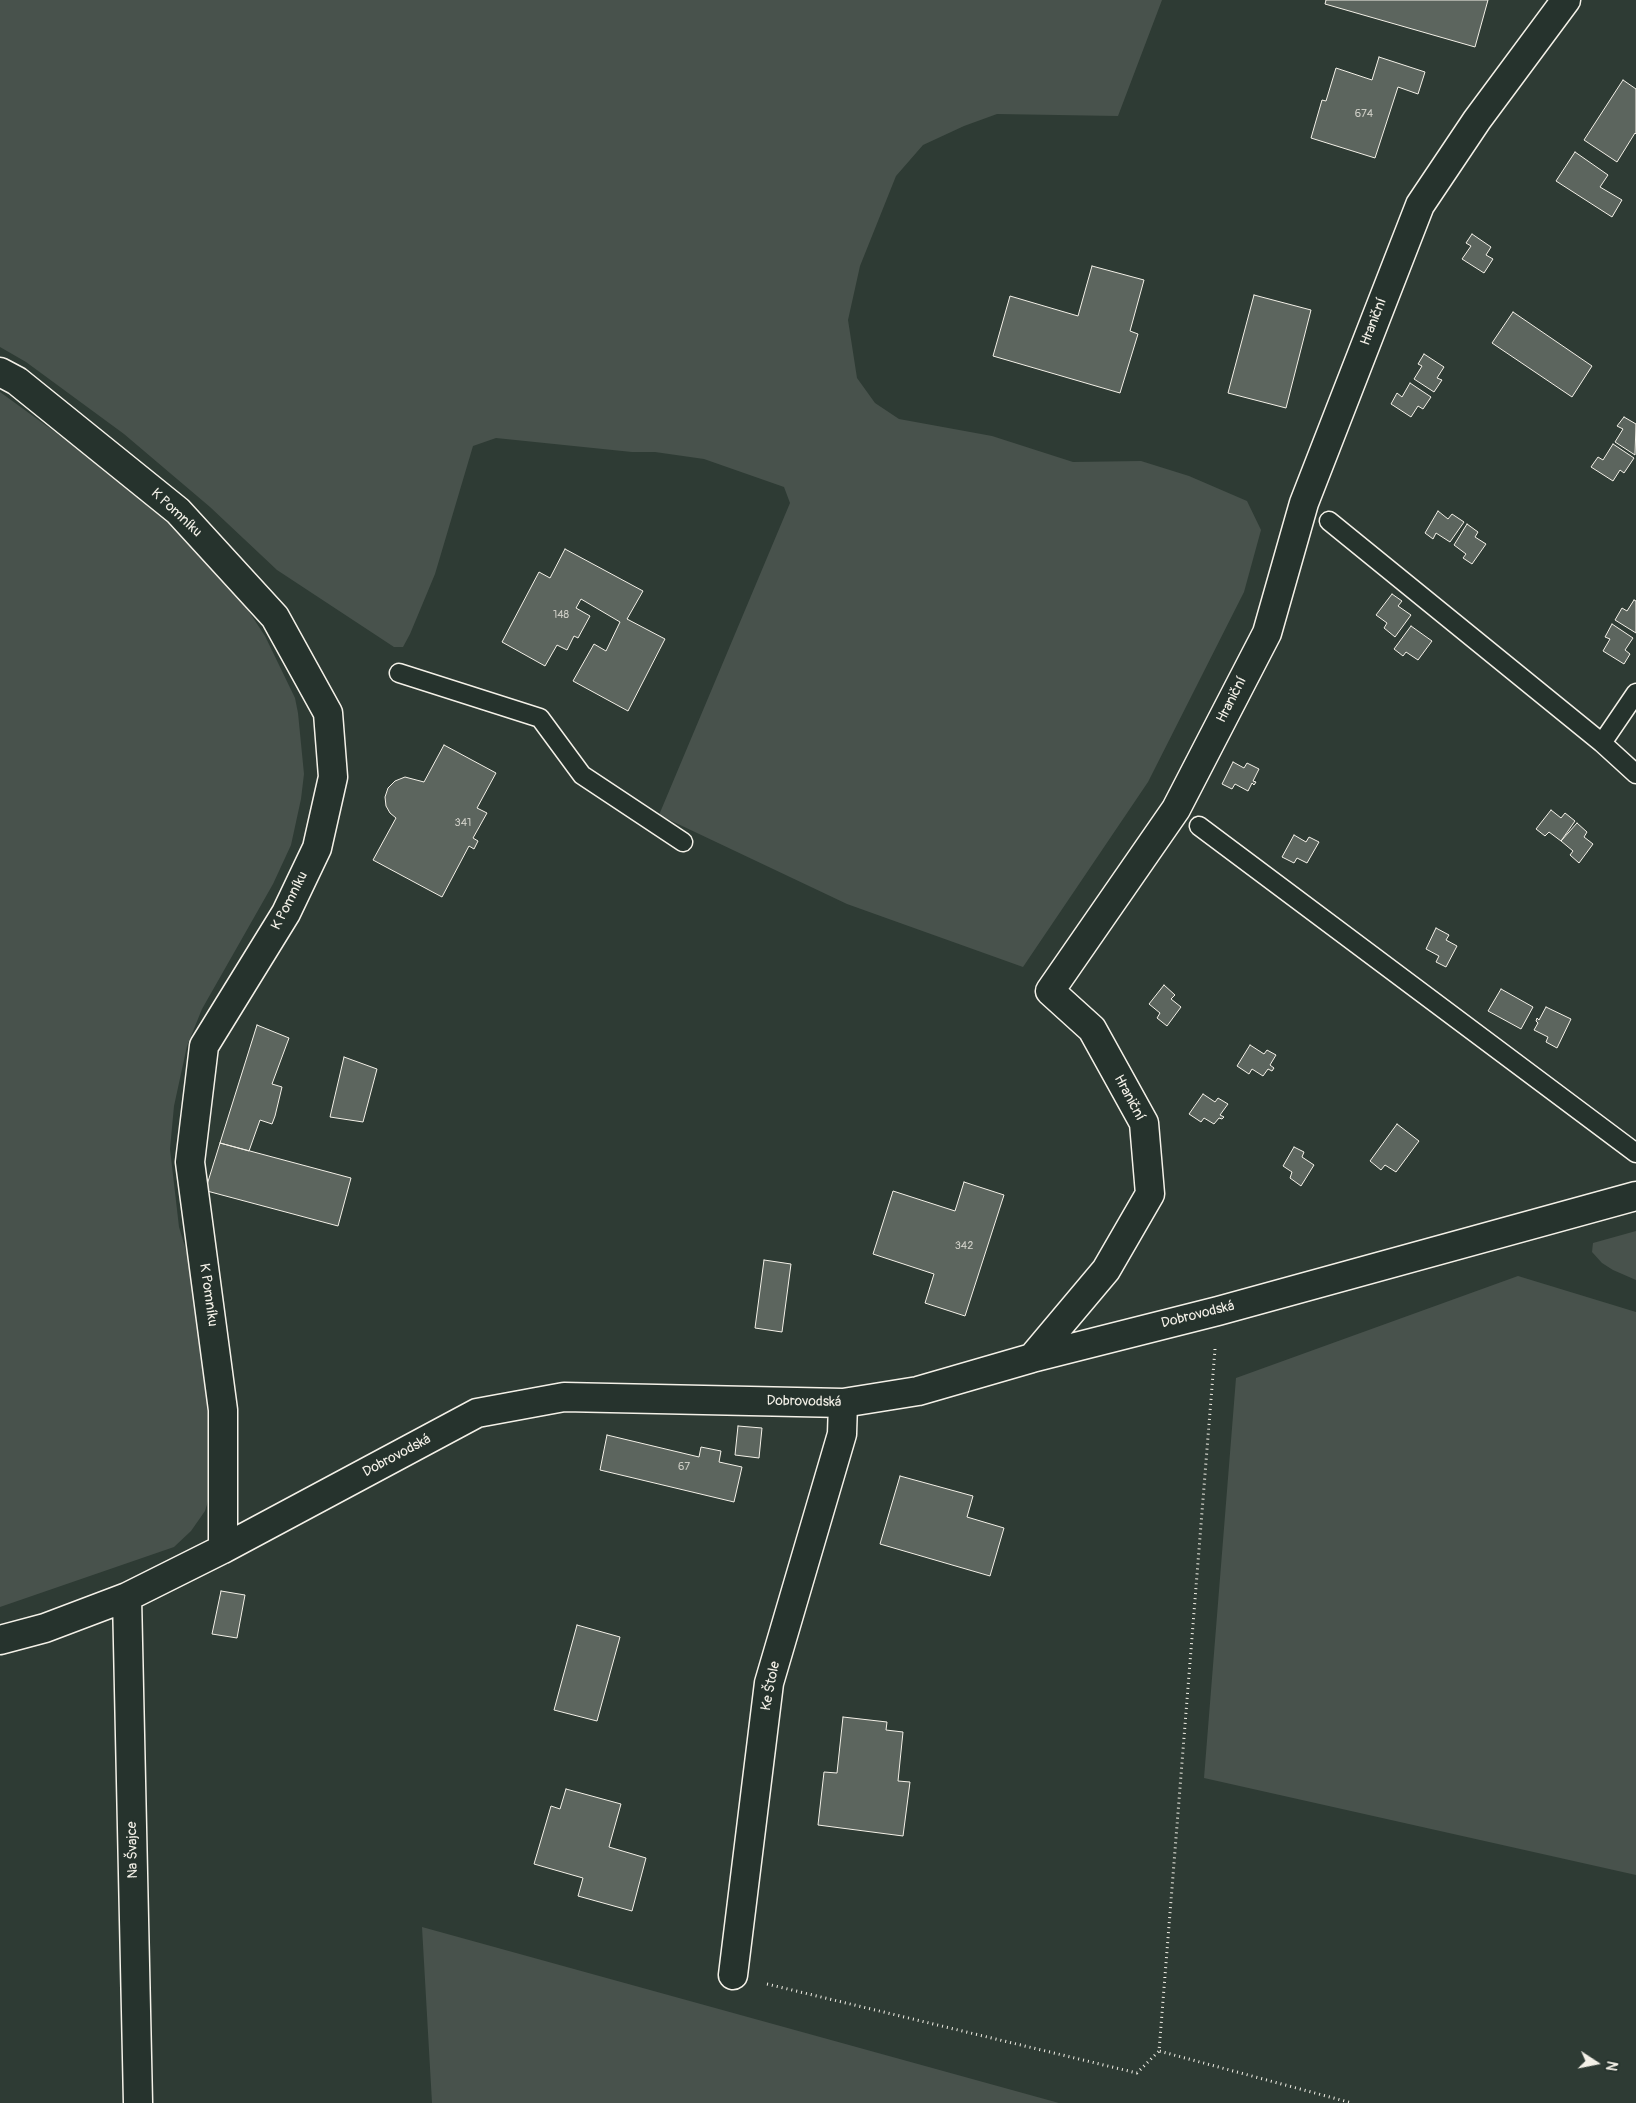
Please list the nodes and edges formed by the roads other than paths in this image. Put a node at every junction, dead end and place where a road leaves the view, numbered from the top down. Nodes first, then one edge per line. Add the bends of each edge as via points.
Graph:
1 (1566, 0) edge
2 (0, 372) edge
3 (1330, 521) dead end
4 (399, 673) dead end
5 (1636, 694) edge
6 (1602, 743) junction
7 (1636, 774) edge
8 (1199, 826) dead end
9 (683, 842) dead end
10 (1636, 1153) edge
11 (1636, 1196) edge
12 (1032, 1358) junction
13 (843, 1403) junction
14 (223, 1549) junction
15 (128, 1597) junction
16 (0, 1640) edge
17 (733, 1976) road end
18 (138, 2103) edge

1 - 12 street, Hraniční via 1420,205 1304,503 1267,633 1176,809 1050,992 1092,1029 1144,1123 1150,1194 1106,1270
2 - 14 street, K Pomníku via 17,382 178,511 275,617 328,713 333,776 317,848 286,913 204,1046 190,1162 224,1410
3 - 6 lane
4 - 9 lane via 540,718 582,775
5 - 6 lane
6 - 7 lane
8 - 10 lane
11 - 12 street, Dobrovodská via 1218,1311
12 - 13 street, Dobrovodská via 918,1391
13 - 14 street, Dobrovodská via 564,1397 477,1413
13 - 17 street, Ke Štole via 842,1434 769,1683
14 - 15 street, Dobrovodská
15 - 16 street, Dobrovodská via 45,1628
15 - 18 street, Na Švajce

